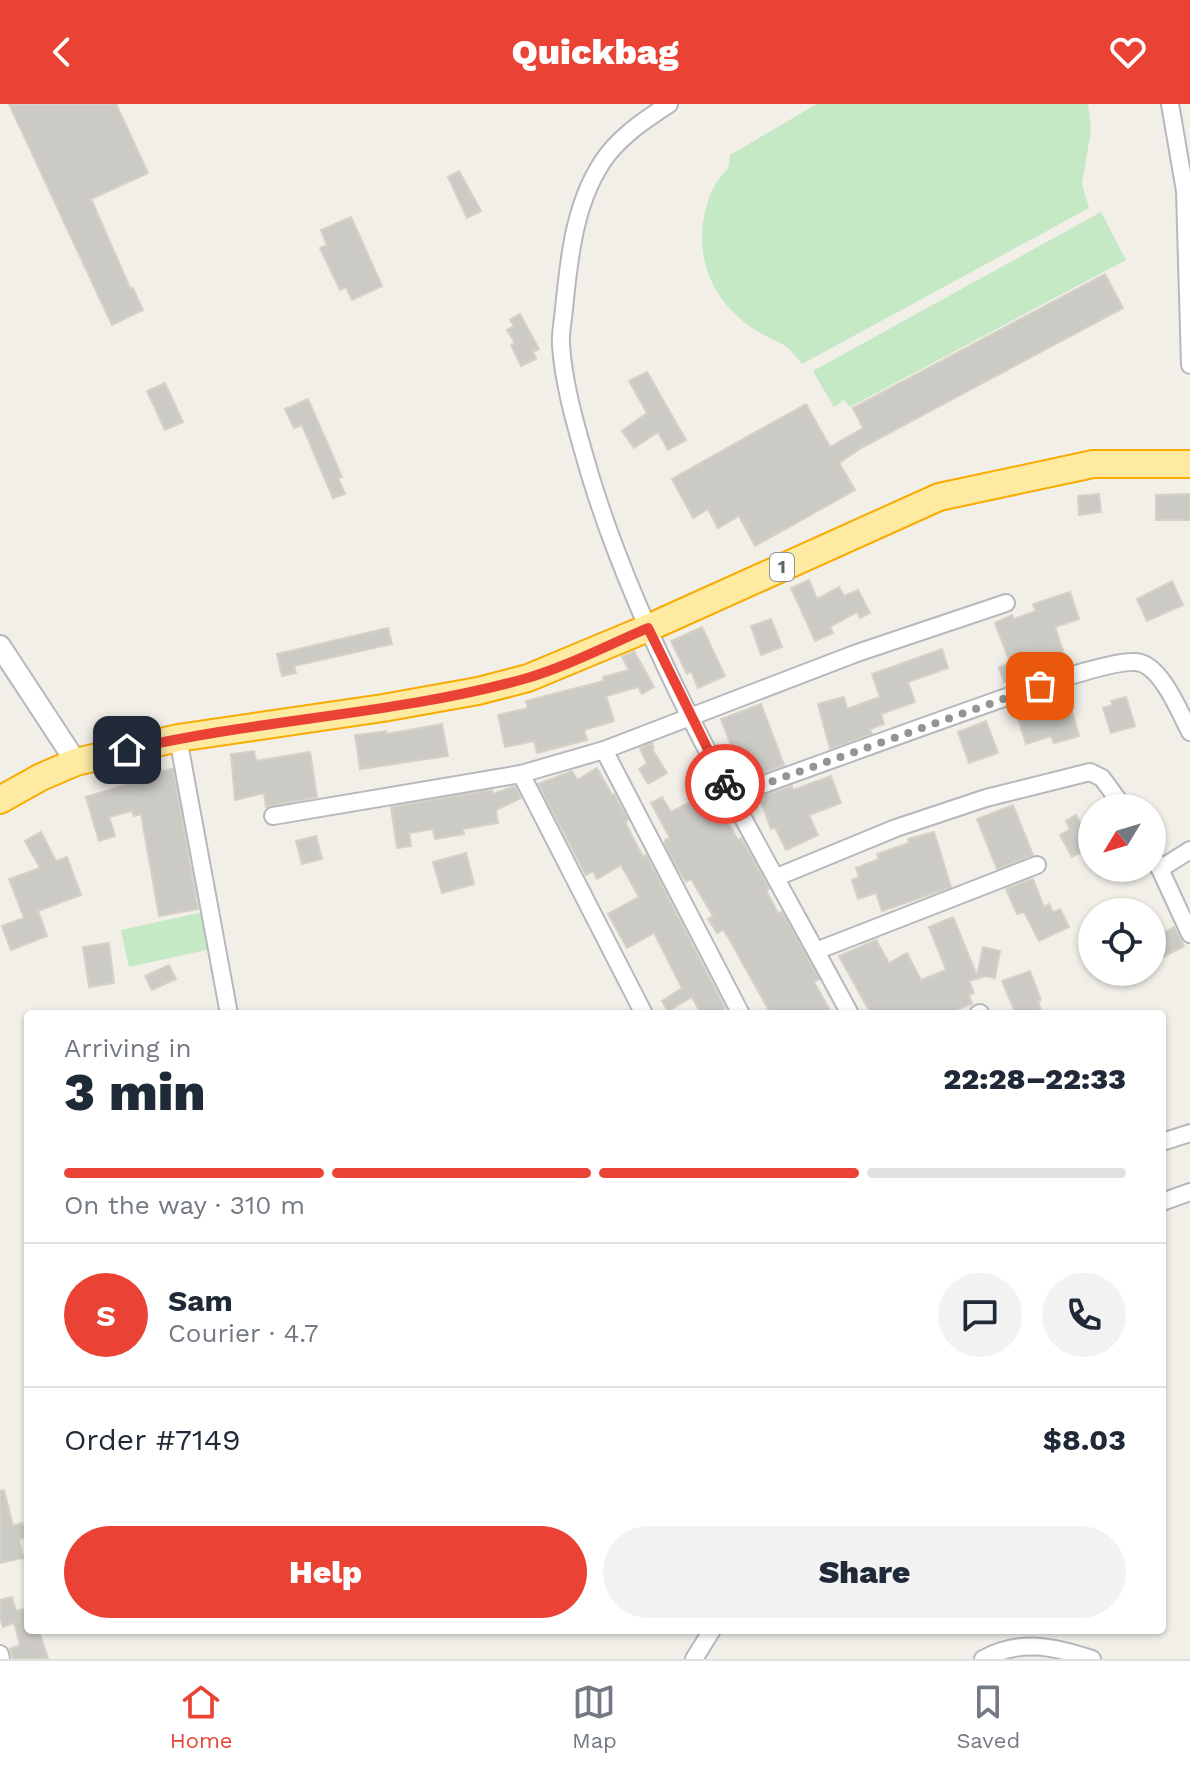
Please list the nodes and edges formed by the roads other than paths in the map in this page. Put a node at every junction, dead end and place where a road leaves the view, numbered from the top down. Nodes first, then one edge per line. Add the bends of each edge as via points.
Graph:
1 (669, 104) edge
2 (1170, 104) edge
3 (1190, 365) edge
4 (1190, 464) edge
5 (1006, 603) dead end
6 (648, 628) junction
7 (0, 646) edge
8 (691, 715) junction
9 (1190, 732) edge
10 (178, 738) junction
11 (604, 750) junction
12 (76, 762) junction
13 (521, 774) junction
14 (1114, 794) edge
15 (731, 796) junction
16 (0, 800) edge
17 (273, 816) dead end
18 (1190, 850) edge
19 (1166, 858) edge
20 (1037, 865) dead end
21 (777, 877) junction
22 (1165, 882) edge
23 (1190, 934) edge
24 (816, 951) junction
25 (228, 1010) edge
26 (642, 1010) edge
27 (739, 1010) edge
28 (848, 1010) edge
29 (1190, 1133) edge
30 (1166, 1141) edge
31 (1190, 1192) edge
32 (1166, 1201) edge
33 (710, 1634) edge
34 (694, 1659) edge
35 (983, 1659) edge
36 (1092, 1659) edge

1 - 6 street via 635,126 608,155 589,189 575,227 561,343 567,391 607,529
2 - 3 street via 1185,191
4 - 6 highway, 1 via 1093,464 939,497
5 - 8 street
6 - 8 street
6 - 10 highway, 1 via 528,678 478,691
7 - 12 street
8 - 11 street
8 - 15 street
9 - 15 street via 1168,688 1147,666 1113,665
10 - 12 highway, 1
10 - 25 street
11 - 13 street
11 - 27 street
12 - 16 highway, 1
13 - 17 street
13 - 26 street
14 - 21 street via 1090,772 896,828
15 - 21 street
18 - 19 street
20 - 24 street
21 - 24 street
22 - 23 street
24 - 28 street
29 - 30 street
31 - 32 street
33 - 34 street
35 - 36 street via 1025,1645 1056,1647

